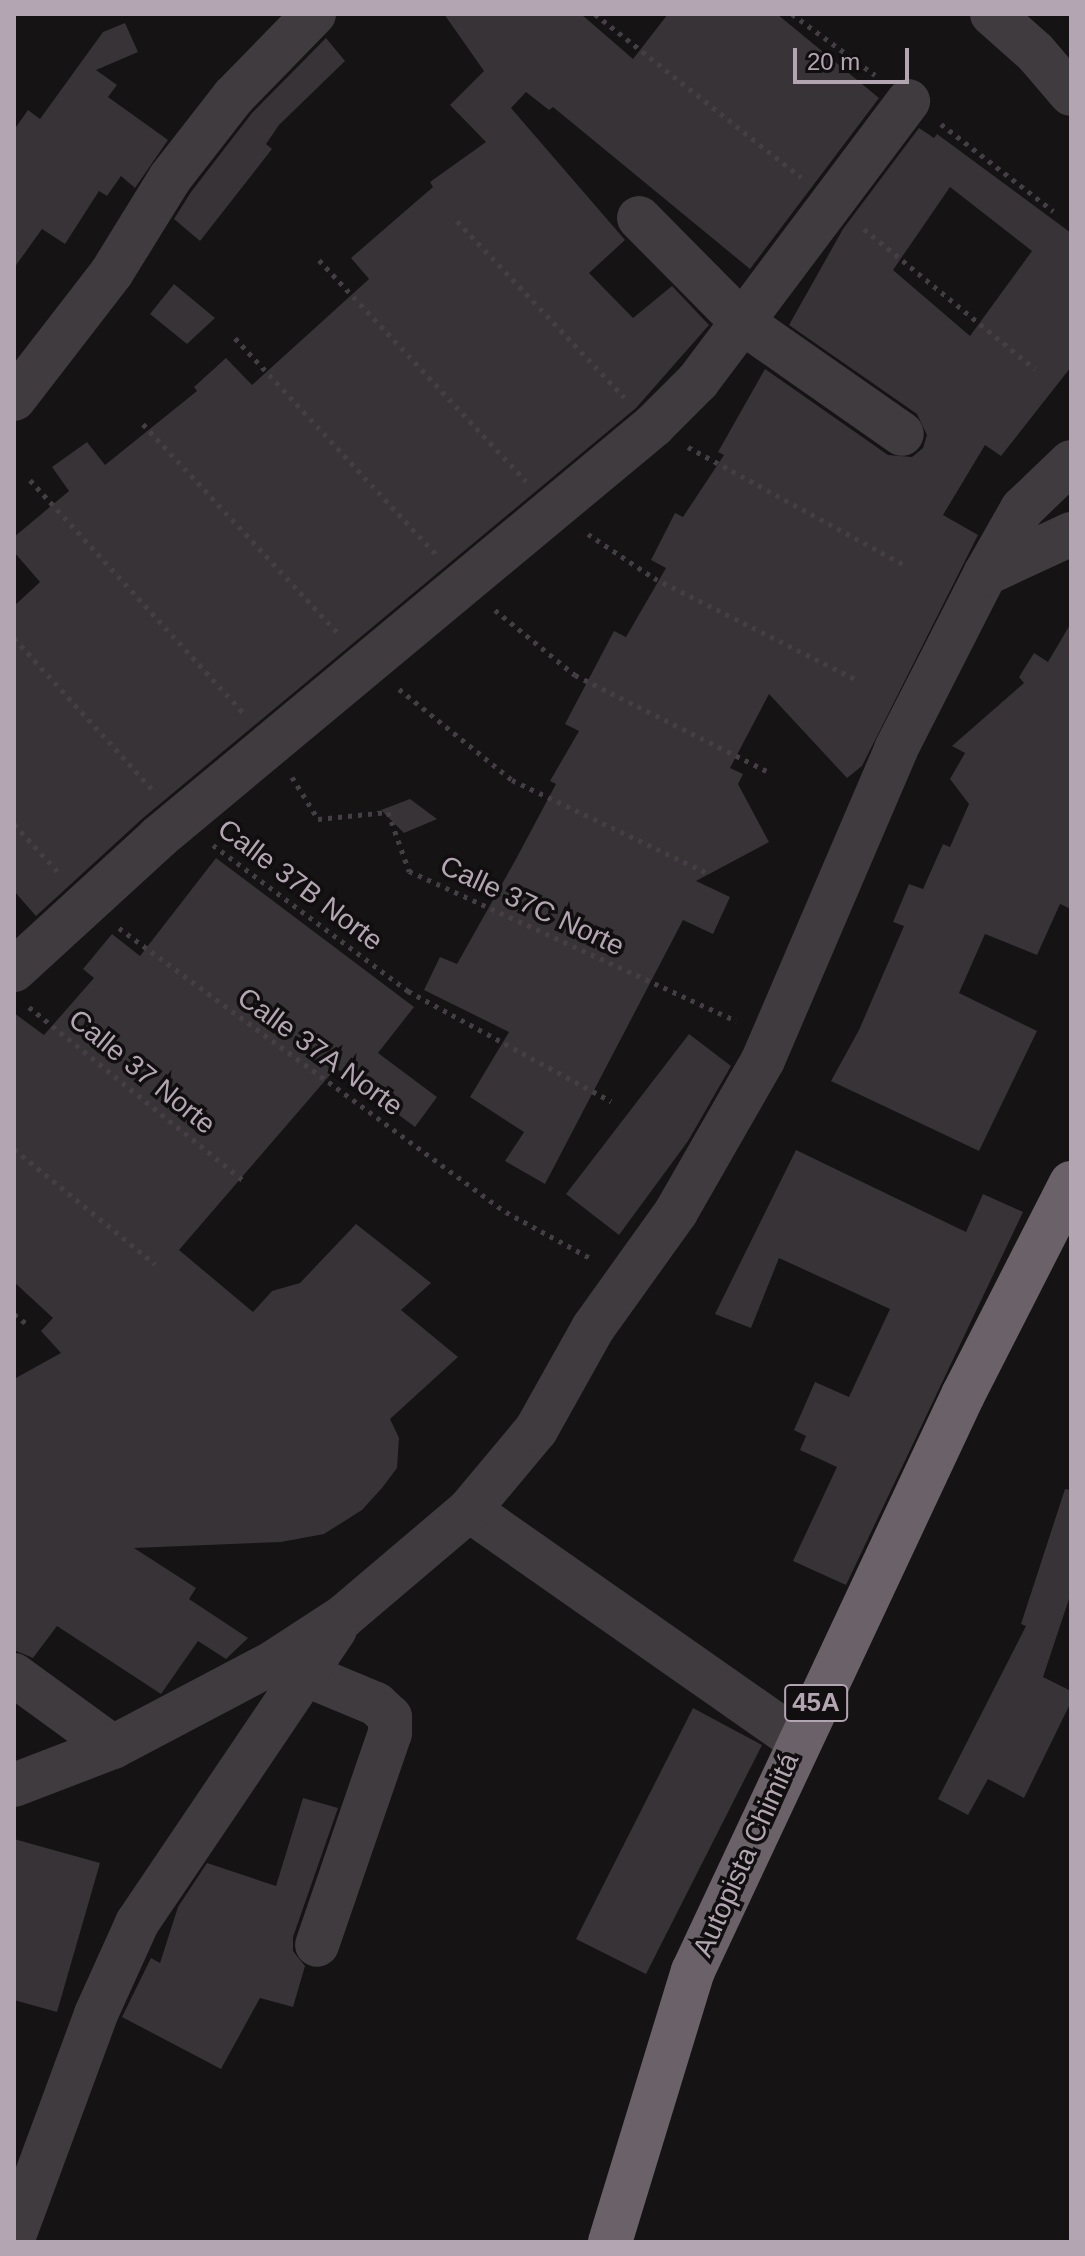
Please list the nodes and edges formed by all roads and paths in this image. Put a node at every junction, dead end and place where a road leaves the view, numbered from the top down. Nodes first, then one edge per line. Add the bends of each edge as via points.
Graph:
1 (314, 14) edge
2 (992, 14) edge
3 (1071, 94) edge
4 (908, 101) dead end
5 (639, 218) dead end
6 (742, 322) junction
7 (14, 399) edge
8 (902, 434) dead end
9 (1071, 462) edge
10 (30, 480) dead end
11 (1071, 534) edge
12 (985, 574) junction
13 (14, 638) edge
14 (271, 743) junction
15 (179, 820) junction
16 (14, 824) edge
17 (87, 904) junction
18 (20, 988) edge
19 (772, 1038) junction
20 (611, 1101) dead end
21 (14, 1149) edge
22 (243, 1180) dead end
23 (1071, 1183) edge
24 (155, 1264) dead end
25 (627, 1279) junction
26 (14, 1314) edge
27 (28, 1325) dead end
28 (469, 1510) junction
29 (290, 1668) junction
30 (14, 1675) edge
31 (798, 1740) junction
32 (113, 1747) junction
33 (14, 1785) edge
34 (317, 1945) dead end
35 (14, 2236) edge
36 (610, 2242) edge

1 - 7 street via 224,109 170,178 112,272
2 - 3 street
4 - 6 street
5 - 6 street
6 - 8 street
6 - 14 street via 698,381 647,431
9 - 12 street via 1022,509
10 - 14 path, Calle 37C Norte
11 - 12 street
12 - 19 street via 896,749
13 - 15 path, Calle 37B Norte
14 - 15 street
14 - 19 path, Calle 37C Norte via 318,819 388,812 409,871
15 - 17 street
15 - 20 path, Calle 37B Norte via 408,991
16 - 17 path, Calle 37A Norte
17 - 18 street
17 - 25 path, Calle 37A Norte via 506,1212
18 - 22 path, Calle 37 Norte
19 - 25 street via 676,1212
21 - 24 path
23 - 31 highway, Autopista Chimitá / 45A
25 - 28 street via 536,1430
26 - 27 path
28 - 29 street
28 - 31 street
29 - 32 street
29 - 34 street via 376,1704 390,1717 390,1733
29 - 35 street via 137,1923 96,2014
30 - 32 street
31 - 36 highway, Autopista Chimitá / 45A via 693,1971
32 - 33 street

